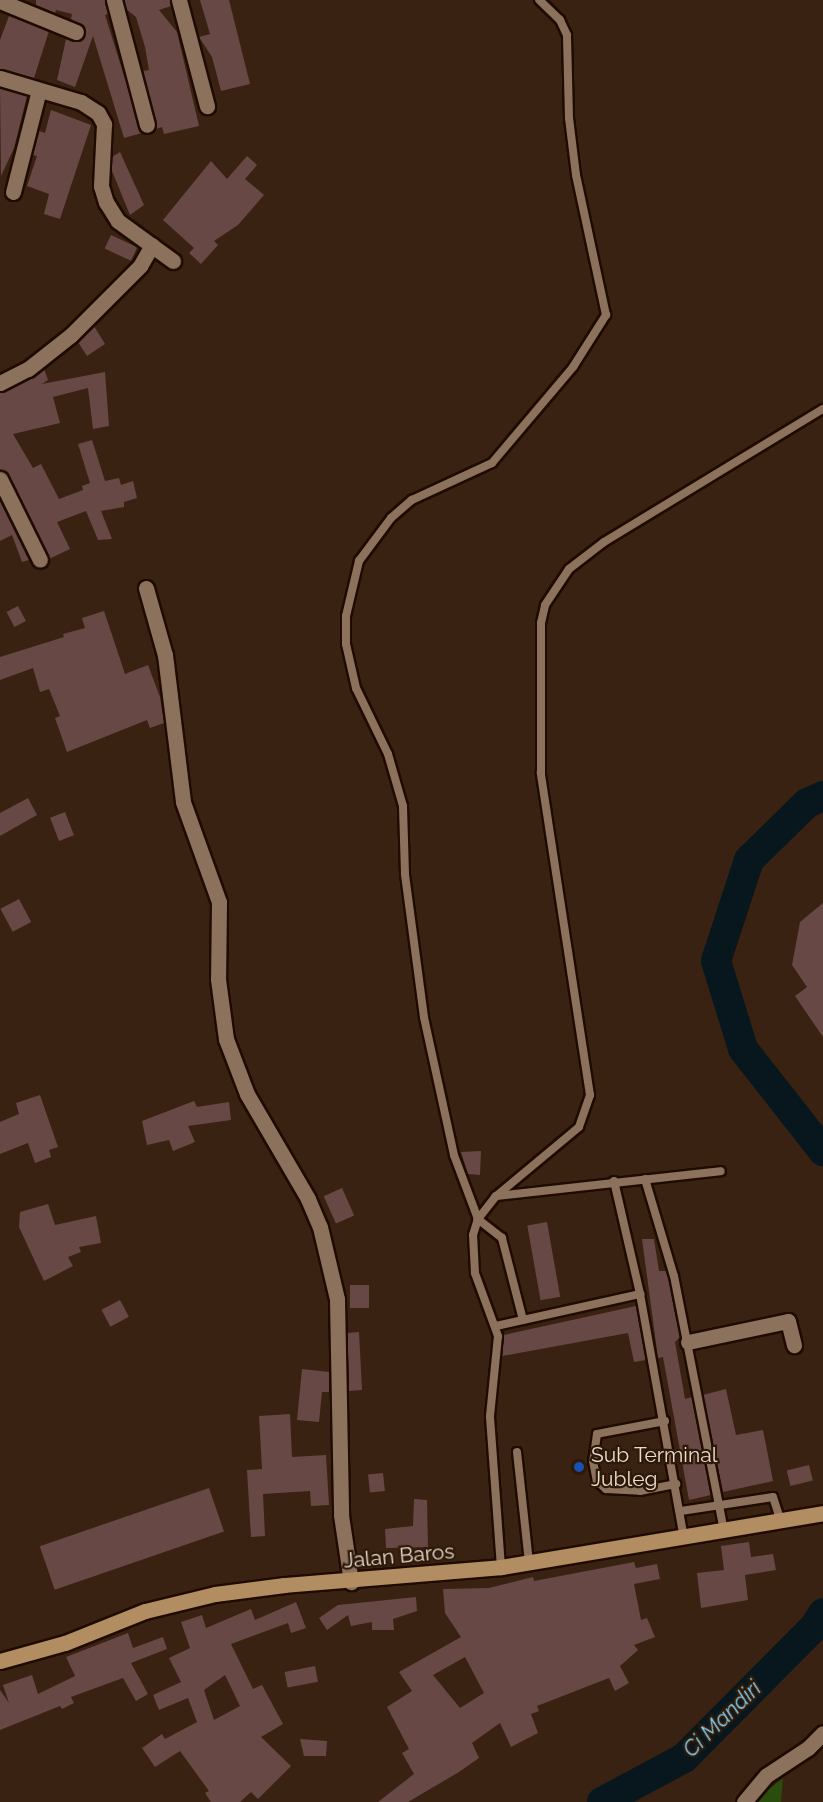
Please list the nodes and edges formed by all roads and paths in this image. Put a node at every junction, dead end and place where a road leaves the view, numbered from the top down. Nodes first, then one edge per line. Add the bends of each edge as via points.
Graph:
1 (114, 0) edge
2 (179, 0) edge
3 (539, 0) edge
4 (0, 1) edge
5 (76, 32) dead end
6 (0, 78) edge
7 (39, 90) junction
8 (207, 106) dead end
9 (147, 125) dead end
10 (13, 192) dead end
11 (152, 244) junction
12 (173, 261) dead end
13 (0, 383) edge
14 (823, 409) edge
15 (0, 479) edge
16 (40, 560) dead end
17 (146, 588) dead end
18 (721, 1171) dead end
19 (645, 1179) junction
20 (614, 1181) junction
21 (495, 1197) junction
22 (478, 1219) junction
23 (640, 1294) junction
24 (523, 1320) junction
25 (496, 1326) junction
26 (688, 1342) junction
27 (794, 1345) dead end
28 (665, 1421) junction
29 (517, 1452) dead end
30 (676, 1484) junction
31 (720, 1505) junction
32 (681, 1510) junction
33 (816, 1514) edge
34 (781, 1522) junction
35 (725, 1531) junction
36 (684, 1538) junction
37 (529, 1563) junction
38 (501, 1567) junction
39 (351, 1582) junction
40 (0, 1660) edge
41 (823, 1733) edge
42 (744, 1802) edge

1 - 9 street
2 - 8 street
3 - 22 lane via 560,20 567,35 569,118 576,175 606,315 573,367 492,463 412,500 391,518 359,561 346,616 346,644 356,688 388,754 403,806 405,874 424,1017 454,1155
4 - 5 street
6 - 7 street
7 - 10 street
7 - 11 street via 81,102 102,118 102,195 118,221
11 - 12 street
11 - 13 street via 140,266 64,341 28,369
14 - 21 lane via 604,542 569,569 545,605 541,622 541,773 590,1101 585,1116 568,1138
15 - 16 street
17 - 39 street via 165,655 183,802 219,902 218,979 226,1039 247,1094 320,1227 337,1299 341,1515
18 - 19 lane
19 - 20 lane
19 - 26 lane via 674,1276
20 - 21 lane
20 - 23 lane
21 - 22 lane
22 - 24 lane via 502,1238
22 - 25 lane via 472,1258
23 - 24 lane
23 - 28 lane
24 - 25 lane
25 - 38 lane via 498,1350 490,1416
26 - 27 street via 788,1321
26 - 31 lane
28 - 30 lane
28 - 30 lane via 597,1434 593,1443 595,1471 597,1481 606,1489 640,1491
29 - 37 lane
30 - 32 lane
31 - 32 lane
31 - 34 lane via 773,1497
31 - 35 lane
32 - 36 lane
33 - 34 main road, Jalan Baros
34 - 35 main road, Jalan Baros
35 - 36 main road, Jalan Baros
36 - 37 main road, Jalan Baros
37 - 38 main road, Jalan Baros
38 - 39 main road, Jalan Baros
39 - 40 main road, Jalan Baros via 247,1589 167,1604 65,1643
41 - 42 street via 767,1775

